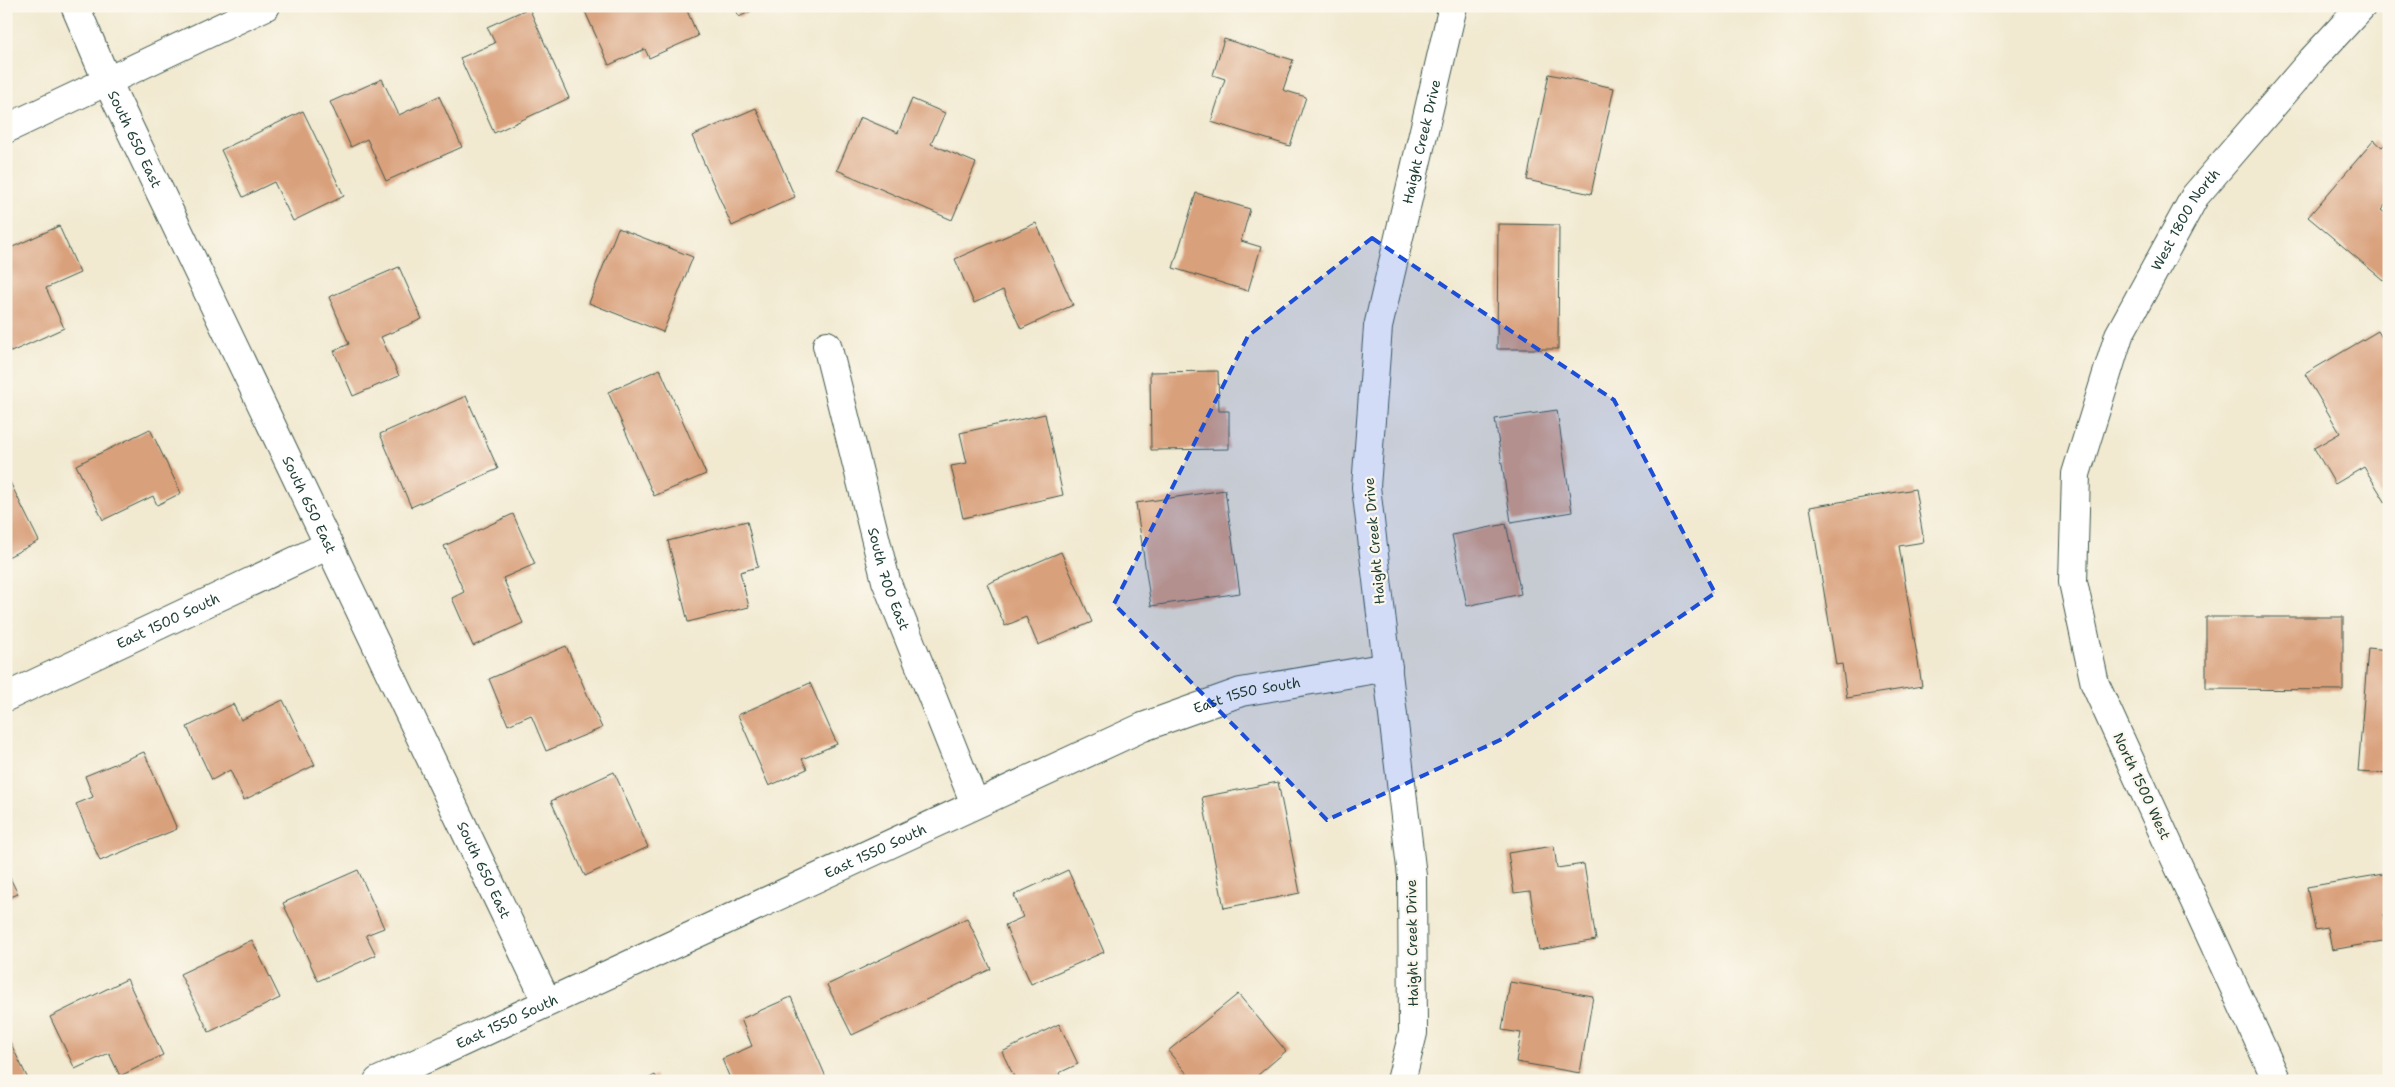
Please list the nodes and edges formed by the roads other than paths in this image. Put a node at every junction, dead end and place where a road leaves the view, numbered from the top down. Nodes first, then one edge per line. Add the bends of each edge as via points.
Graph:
1 (75, 6) edge
2 (266, 6) edge
3 (1453, 6) edge
4 (2362, 6) edge
5 (107, 81) junction
6 (6, 129) edge
7 (827, 346) dead end
8 (2076, 474) joint
9 (329, 544) junction
10 (1388, 667) junction
11 (6, 697) edge
12 (975, 804) junction
13 (547, 1002) junction
14 (378, 1081) edge
15 (1401, 1081) edge
16 (2277, 1081) edge

1 - 5 street, South 650 East
2 - 5 street
3 - 10 street, Haight Creek Drive via 1378,326 1366,487
4 - 8 street, West 1800 North via 2195,196 2119,335
5 - 6 street
5 - 9 street, South 650 East
7 - 12 street, South 700 East via 886,581
8 - 16 street, North 1500 West via 2073,582 2095,684
9 - 11 street, East 1500 South
9 - 13 street, South 650 East
10 - 12 street, East 1550 South via 1241,692 1143,727
10 - 15 street, Haight Creek Drive via 1412,876 1413,1033
12 - 13 street, East 1550 South
13 - 14 street, East 1550 South

